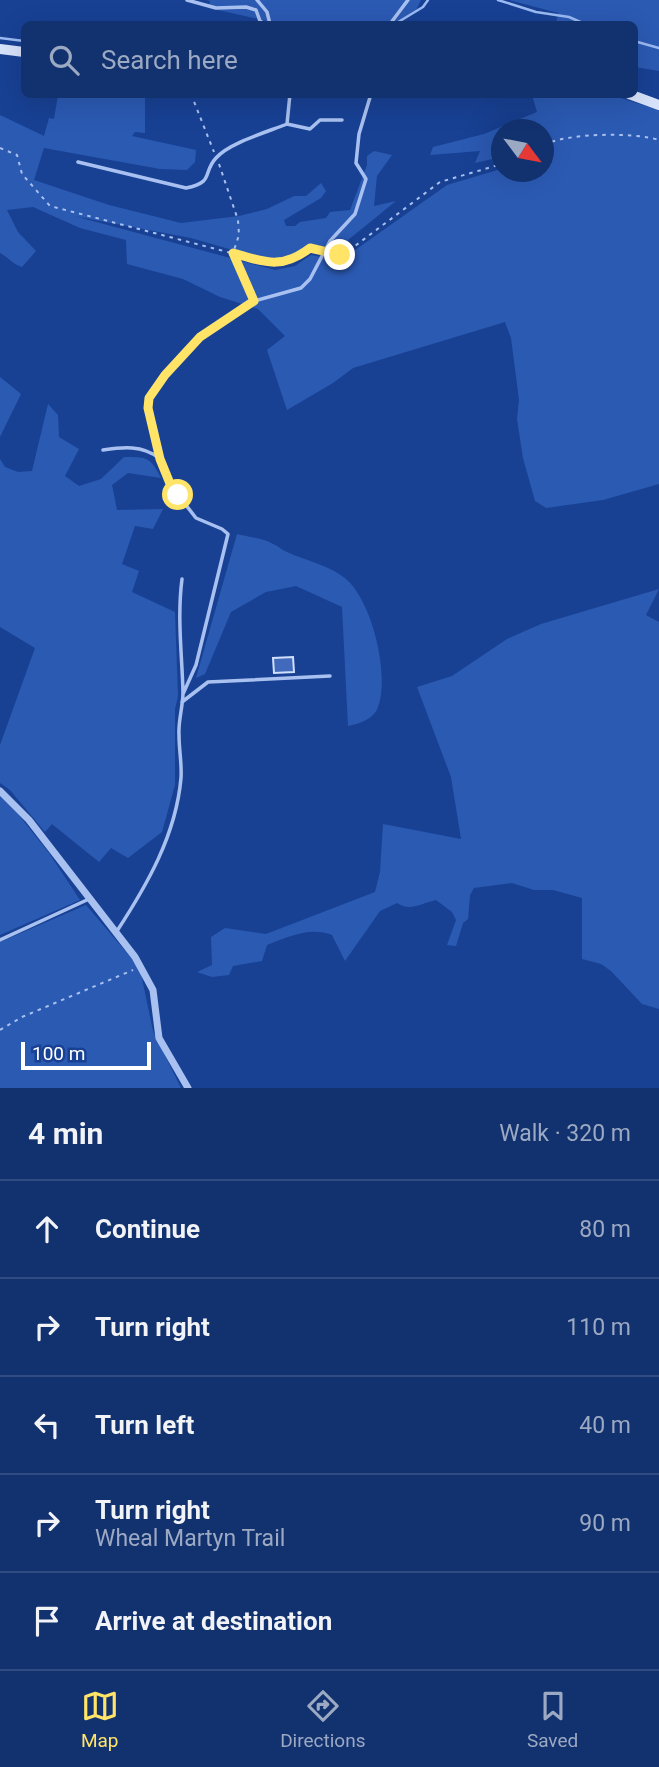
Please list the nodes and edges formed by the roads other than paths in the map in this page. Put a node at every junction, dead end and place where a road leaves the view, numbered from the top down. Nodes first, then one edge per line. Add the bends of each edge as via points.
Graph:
1 (187, 0) edge
2 (257, 0) edge
3 (408, 0) edge
4 (260, 21) edge
5 (267, 21) edge
6 (392, 21) edge
7 (0, 49) edge
8 (21, 52) edge
9 (638, 97) edge
10 (290, 98) edge
11 (370, 98) edge
12 (659, 105) edge
13 (342, 120) dead end
14 (287, 124) junction
15 (78, 162) dead end
16 (103, 450) dead end
17 (160, 459) junction
18 (182, 579) dead end
19 (330, 676) dead end
20 (183, 694) junction
21 (182, 702) junction
22 (0, 791) edge
23 (89, 900) junction
24 (116, 933) junction
25 (0, 940) edge
26 (188, 1088) edge

1 - 4 lane via 216,8 250,7
2 - 5 lane via 267,12
3 - 6 lane
7 - 8 main road
9 - 12 main road
10 - 14 lane
11 - 17 lane via 356,163 366,179 355,214 330,241 301,288 254,301 200,337 165,375 149,398 148,408
13 - 14 lane via 320,120 310,129
14 - 15 lane via 216,157 208,177 186,188
16 - 17 lane via 138,448
17 - 20 lane via 171,486 196,519 228,534 196,665
18 - 20 lane via 178,628
19 - 21 lane via 208,681
20 - 21 lane
21 - 24 lane via 178,734 181,782 171,824 146,886
22 - 23 street via 29,820
23 - 24 street
23 - 25 lane
24 - 26 street via 153,990 159,1038

